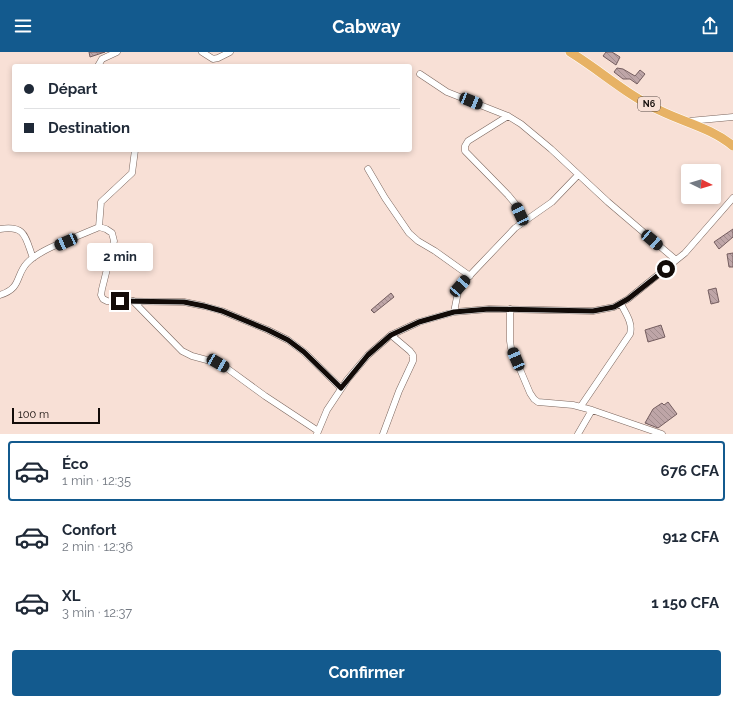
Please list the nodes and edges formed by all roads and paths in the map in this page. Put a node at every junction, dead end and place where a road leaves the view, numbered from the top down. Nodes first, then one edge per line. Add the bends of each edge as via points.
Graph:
1 (117, 52) edge
2 (202, 52) edge
3 (230, 52) edge
4 (570, 52) edge
5 (99, 64) edge
6 (420, 74) dead end
7 (508, 116) junction
8 (733, 117) edge
9 (688, 121) junction
10 (733, 146) edge
11 (135, 152) edge
12 (368, 169) dead end
13 (578, 175) junction
14 (733, 198) edge
15 (524, 222) junction
16 (99, 227) junction
17 (0, 229) edge
18 (33, 258) junction
19 (676, 260) junction
20 (470, 276) junction
21 (0, 295) edge
22 (133, 301) junction
23 (621, 304) junction
24 (510, 309) junction
25 (454, 312) junction
26 (391, 335) junction
27 (341, 388) junction
28 (581, 406) junction
29 (592, 410) junction
30 (317, 433) edge
31 (383, 434) edge
32 (578, 434) edge
33 (662, 434) edge

1 - 5 street via 102,59
2 - 3 street via 213,59
4 - 9 highway, N6 via 634,96 661,111
6 - 7 street via 447,92
7 - 13 street via 527,129
7 - 15 street via 464,146 465,151 517,206
8 - 9 street
9 - 10 highway, N6 via 717,134
11 - 16 street via 132,173 102,202
12 - 20 street via 409,233
13 - 15 street via 552,202
13 - 19 street
14 - 19 street
15 - 20 street via 507,236
16 - 18 street
16 - 22 street via 112,233 114,241 102,289 103,300
17 - 18 street via 19,229
18 - 21 street via 13,288
19 - 23 street
20 - 25 street via 458,292
22 - 27 street via 184,302 204,306 268,330 304,352
22 - 30 street via 182,351 228,369
23 - 24 street via 593,311
23 - 28 street via 632,328 630,334
24 - 25 street
24 - 28 street via 511,348 534,399 545,404
25 - 26 street via 419,322
26 - 27 street via 368,355
26 - 31 street via 410,351 413,361
27 - 30 street
28 - 29 street
29 - 32 street
29 - 33 street

